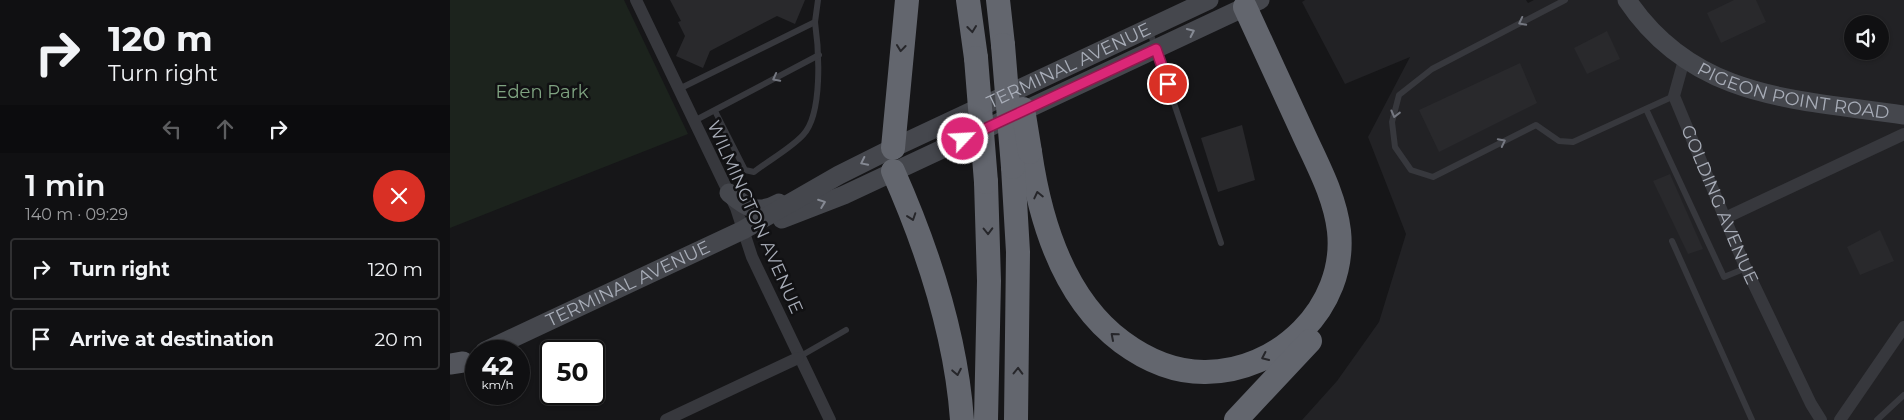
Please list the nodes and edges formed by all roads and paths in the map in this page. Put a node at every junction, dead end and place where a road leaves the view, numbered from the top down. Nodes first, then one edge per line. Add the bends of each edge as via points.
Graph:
1 (636, 0) edge
2 (818, 0) edge
3 (907, 0) edge
4 (968, 0) edge
5 (1000, 0) edge
6 (1209, 0) edge
7 (1565, 0) edge
8 (1628, 0) edge
9 (1252, 2) edge
10 (815, 22) junction
11 (1149, 28) junction
12 (1156, 49) junction
13 (819, 56) junction
14 (1684, 60) junction
15 (679, 89) junction
16 (1674, 96) junction
17 (1646, 109) junction
18 (715, 110) junction
19 (1904, 115) edge
20 (694, 121) junction
21 (1904, 134) edge
22 (893, 148) junction
23 (1021, 160) junction
24 (893, 172) junction
25 (839, 175) junction
26 (729, 194) junction
27 (1725, 218) junction
28 (743, 230) junction
29 (1672, 241) dead end
30 (1220, 243) dead end
31 (1746, 268) junction
32 (1904, 327) edge
33 (846, 330) dead end
34 (508, 340) edge
35 (798, 358) junction
36 (1904, 395) edge
37 (666, 420) edge
38 (830, 420) edge
39 (962, 420) edge
40 (986, 420) edge
41 (1016, 420) edge
42 (1236, 420) edge
43 (1752, 420) edge
44 (1822, 420) edge
45 (1840, 420) edge
46 (1878, 420) edge

1 - 15 street, WILMINGTON AVENUE
2 - 10 lane
3 -> 22 highway
4 -> 40 highway, bridge via 986,182 989,281
5 - 23 highway, bridge via 1008,41
6 - 11 main road, TERMINAL AVENUE
7 -> 17 lane via 1432,70 1399,95 1392,122 1395,147 1411,170 1433,177 1536,125 1559,141 1572,142
8 - 14 main road via 1652,34
12 -> 9 main road, TERMINAL AVENUE
9 -> 23 highway via 1326,184 1339,230 1337,266 1327,296 1311,322 1284,346 1239,367 1202,372 1177,369 1121,341 1094,315 1064,268
9 - 42 highway via 1341,189 1348,214 1350,243 1342,288 1328,317
10 - 13 lane
10 - 15 lane
11 - 12 lane
11 - 22 main road, TERMINAL AVENUE
12 - 24 main road, TERMINAL AVENUE
12 - 30 lane
13 -> 18 lane
13 - 18 lane via 814,117 804,134 754,172 745,170
14 - 16 street
14 - 19 main road, PIGEON POINT ROAD via 1720,80 1755,91
15 - 20 street, WILMINGTON AVENUE
16 - 17 lane
16 - 27 street, GOLDING AVENUE
17 - 31 lane via 1724,277
18 - 20 lane
20 - 26 street, WILMINGTON AVENUE
21 - 27 street
22 - 24 main road
22 -> 25 main road, TERMINAL AVENUE
41 -> 23 highway
28 -> 24 main road, TERMINAL AVENUE via 770,224
24 -> 39 highway via 945,314 959,381
25 - 26 main road via 818,182 768,209 744,206
25 - 28 main road, TERMINAL AVENUE
26 - 28 street, WILMINGTON AVENUE
27 - 31 street, GOLDING AVENUE
28 - 34 main road, TERMINAL AVENUE
28 - 35 street, WILMINGTON AVENUE
29 - 43 lane
31 - 44 street, GOLDING AVENUE
32 - 45 street
33 - 35 lane
35 - 37 street
35 - 38 street, WILMINGTON AVENUE
36 - 46 lane

